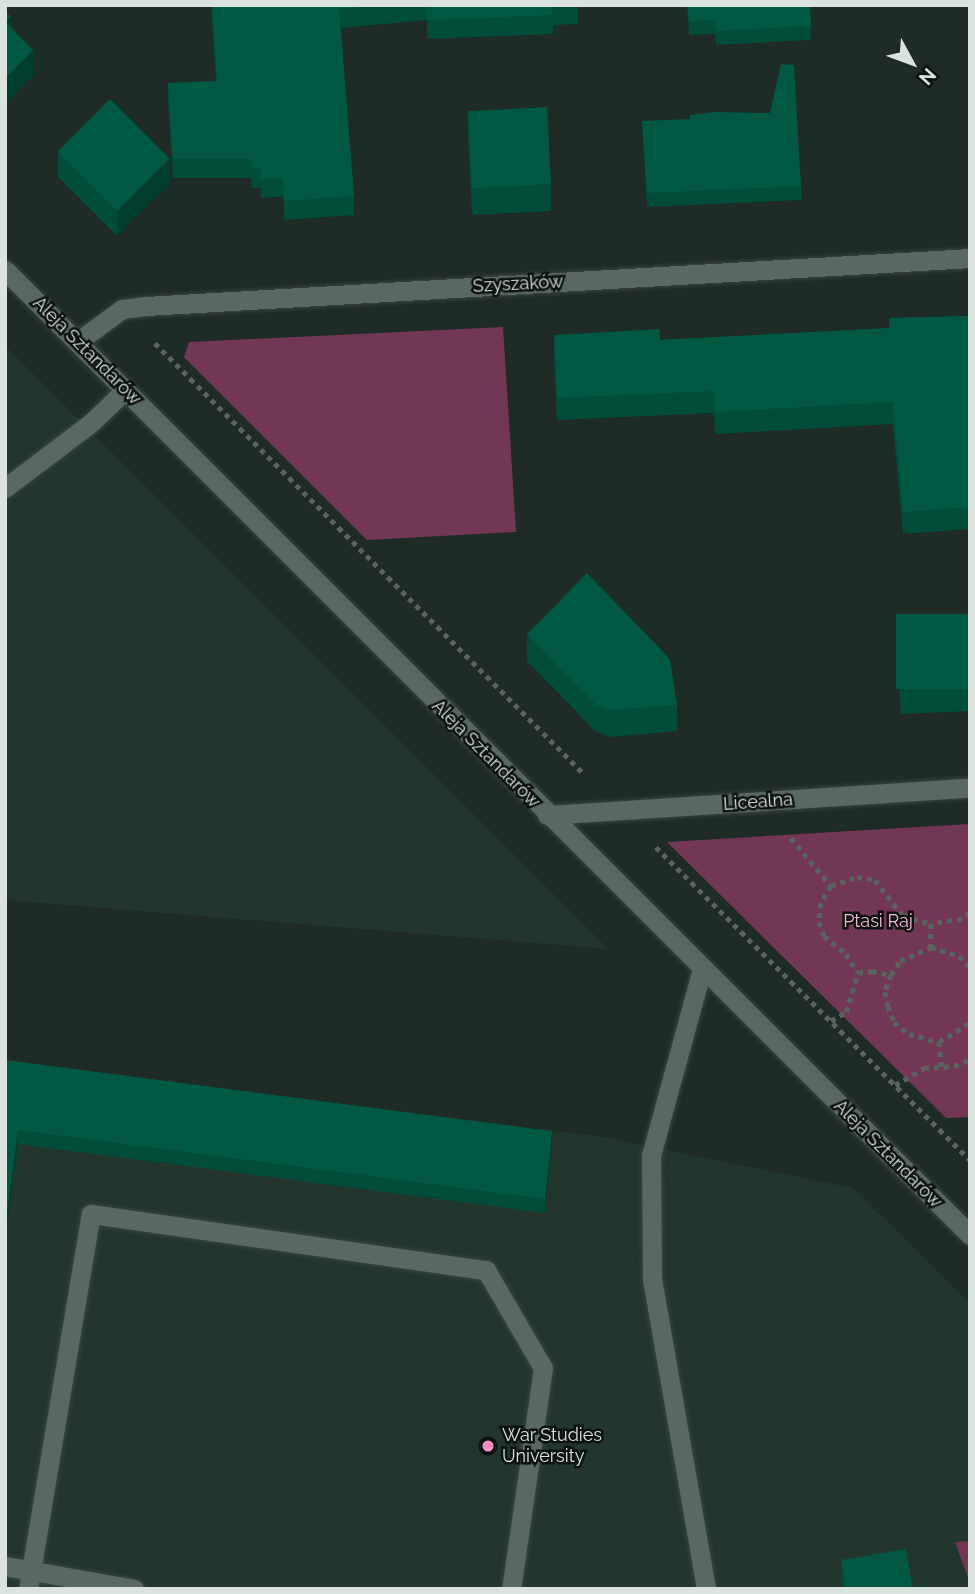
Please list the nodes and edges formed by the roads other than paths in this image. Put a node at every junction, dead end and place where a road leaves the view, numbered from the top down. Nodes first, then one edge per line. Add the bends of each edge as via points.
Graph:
1 (970, 258) edge
2 (5, 270) edge
3 (77, 342) junction
4 (125, 390) junction
5 (5, 488) edge
6 (970, 789) edge
7 (547, 815) junction
8 (702, 969) junction
9 (970, 1235) edge
10 (5, 1566) edge
11 (30, 1579) edge
12 (134, 1589) edge
13 (511, 1589) edge
14 (706, 1589) edge

1 - 3 street, Szyszaków via 146,306 121,309
2 - 3 street, Aleja Sztandarów
3 - 4 street, Aleja Sztandarów
4 - 5 street via 92,422
4 - 7 street, Aleja Sztandarów
6 - 7 street, Licealna
7 - 8 street, Aleja Sztandarów
8 - 9 street, Aleja Sztandarów
8 - 14 street via 651,1155 651,1196 652,1279
10 - 11 street
11 - 12 street
11 - 13 street via 91,1214 486,1270 543,1368

